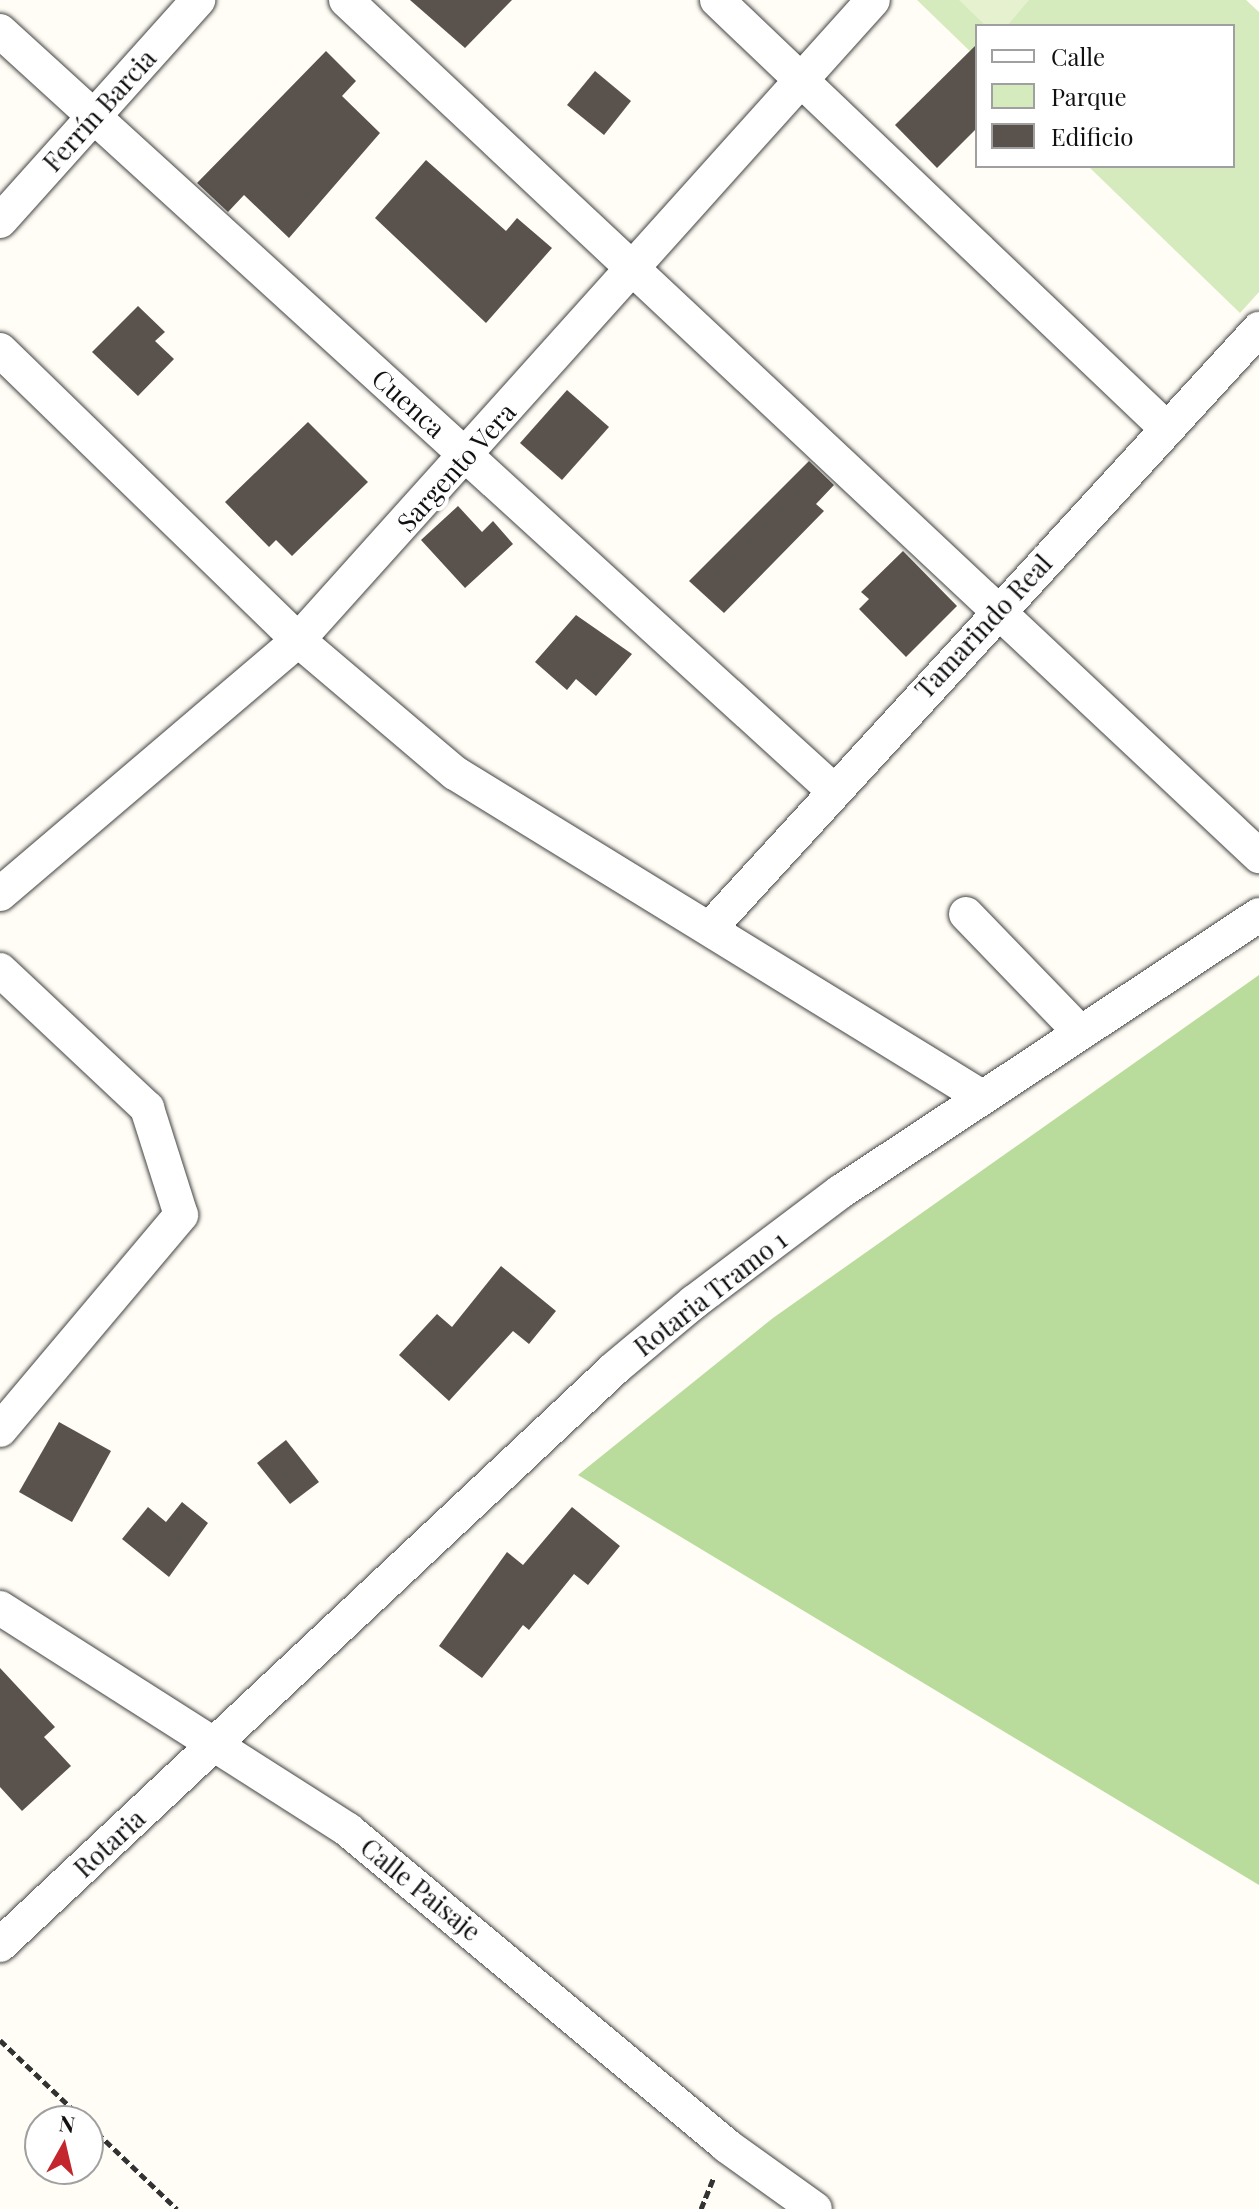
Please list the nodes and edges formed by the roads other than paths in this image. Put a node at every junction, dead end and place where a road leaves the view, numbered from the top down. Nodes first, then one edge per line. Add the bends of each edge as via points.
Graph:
1 (198, 0) edge
2 (346, 0) edge
3 (717, 0) edge
4 (873, 0) edge
5 (0, 31) edge
6 (801, 81) junction
7 (93, 115) junction
8 (0, 221) edge
9 (637, 269) junction
10 (1259, 329) edge
11 (0, 350) edge
12 (1167, 429) junction
13 (467, 456) junction
14 (996, 611) junction
15 (298, 640) junction
16 (832, 789) junction
17 (1259, 856) edge
18 (0, 894) edge
19 (966, 914) dead end
20 (1259, 915) edge
21 (712, 926) junction
22 (0, 970) edge
23 (1081, 1033) junction
24 (982, 1097) junction
25 (0, 1430) edge
26 (0, 1608) edge
27 (218, 1742) junction
28 (0, 1945) edge
29 (815, 2209) edge

1 - 7 street, Ferrín Barcia
2 - 9 street
3 - 6 street
4 - 6 street, Sargento Vera
5 - 7 street, Cuenca
6 - 9 street, Sargento Vera
6 - 12 street
7 - 8 street, Ferrín Barcia
7 - 13 street, Cuenca
9 - 13 street, Sargento Vera
9 - 14 street
10 - 12 street, Tamarindo Real
11 - 15 street
12 - 14 street, Tamarindo Real
13 - 15 street, Sargento Vera
13 - 16 street, Cuenca
14 - 16 street, Tamarindo Real
14 - 17 street
15 - 18 street, Sargento Vera
15 - 21 street via 455,773
16 - 21 street, Tamarindo Real
19 - 23 street
20 - 23 street, Rotaria Tramo 1
21 - 24 street
22 - 25 street via 147,1108 181,1215
23 - 24 street, Rotaria Tramo 1
24 - 27 street, Rotaria Tramo 1 via 840,1192 615,1368
26 - 27 street, Calle Paisaje
27 - 28 street, Rotaria
27 - 29 street, Calle Paisaje via 393,1864 727,2146

